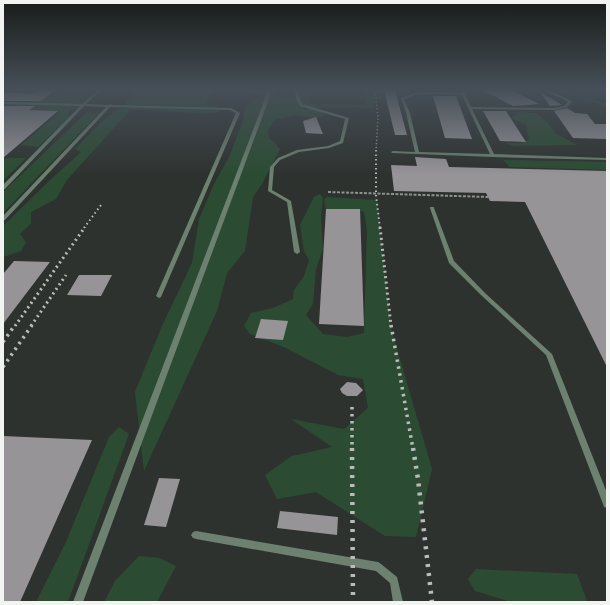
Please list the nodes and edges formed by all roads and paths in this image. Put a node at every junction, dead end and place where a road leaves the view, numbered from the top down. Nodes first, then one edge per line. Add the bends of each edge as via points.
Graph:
1 (70, 118) edge
2 (98, 118) edge
3 (236, 118) edge
4 (260, 118) edge
5 (347, 118) edge
6 (409, 118) edge
7 (475, 118) edge
8 (393, 152) dead end
9 (417, 153) junction
10 (493, 156) junction
11 (607, 160) edge
12 (3, 188) edge
13 (328, 192) dead end
14 (488, 197) dead end
15 (432, 208) dead end
16 (3, 219) edge
17 (297, 252) dead end
18 (158, 296) dead end
19 (607, 504) edge
20 (196, 535) dead end
21 (78, 602) edge
22 (398, 602) edge

1 - 12 lane
2 - 16 lane
3 - 18 lane
4 - 21 lane
5 - 17 lane via 342,142 329,147 298,151 279,160 272,167 270,191 289,201
6 - 9 lane
7 - 10 lane
8 - 9 lane
9 - 10 lane
10 - 11 lane
13 - 14 path
15 - 19 lane via 451,262 549,354
20 - 22 lane via 378,567 394,580

